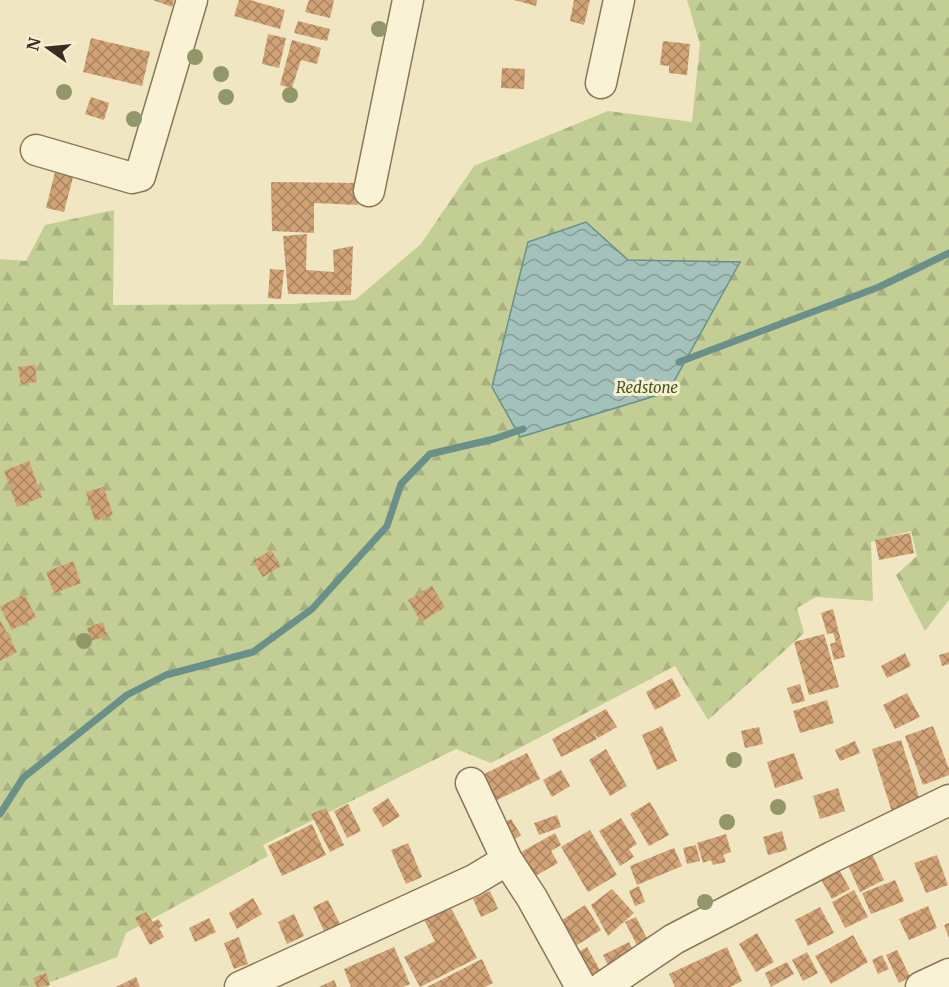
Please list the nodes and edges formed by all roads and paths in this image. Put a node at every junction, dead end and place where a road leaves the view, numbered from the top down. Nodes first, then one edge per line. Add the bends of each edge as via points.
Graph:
1 (192, 0) edge
2 (408, 0) edge
3 (619, 0) edge
4 (601, 83) dead end
5 (36, 150) dead end
6 (369, 191) dead end
7 (471, 783) dead end
8 (949, 800) edge
9 (507, 860) junction
10 (949, 974) edge
11 (240, 987) edge
12 (581, 987) edge
13 (603, 987) edge
14 (921, 987) edge

1 - 5 street via 140,176 132,178
2 - 6 street
3 - 4 street
7 - 9 street
8 - 13 street via 674,939
9 - 11 street via 474,880
9 - 12 street
10 - 14 street

